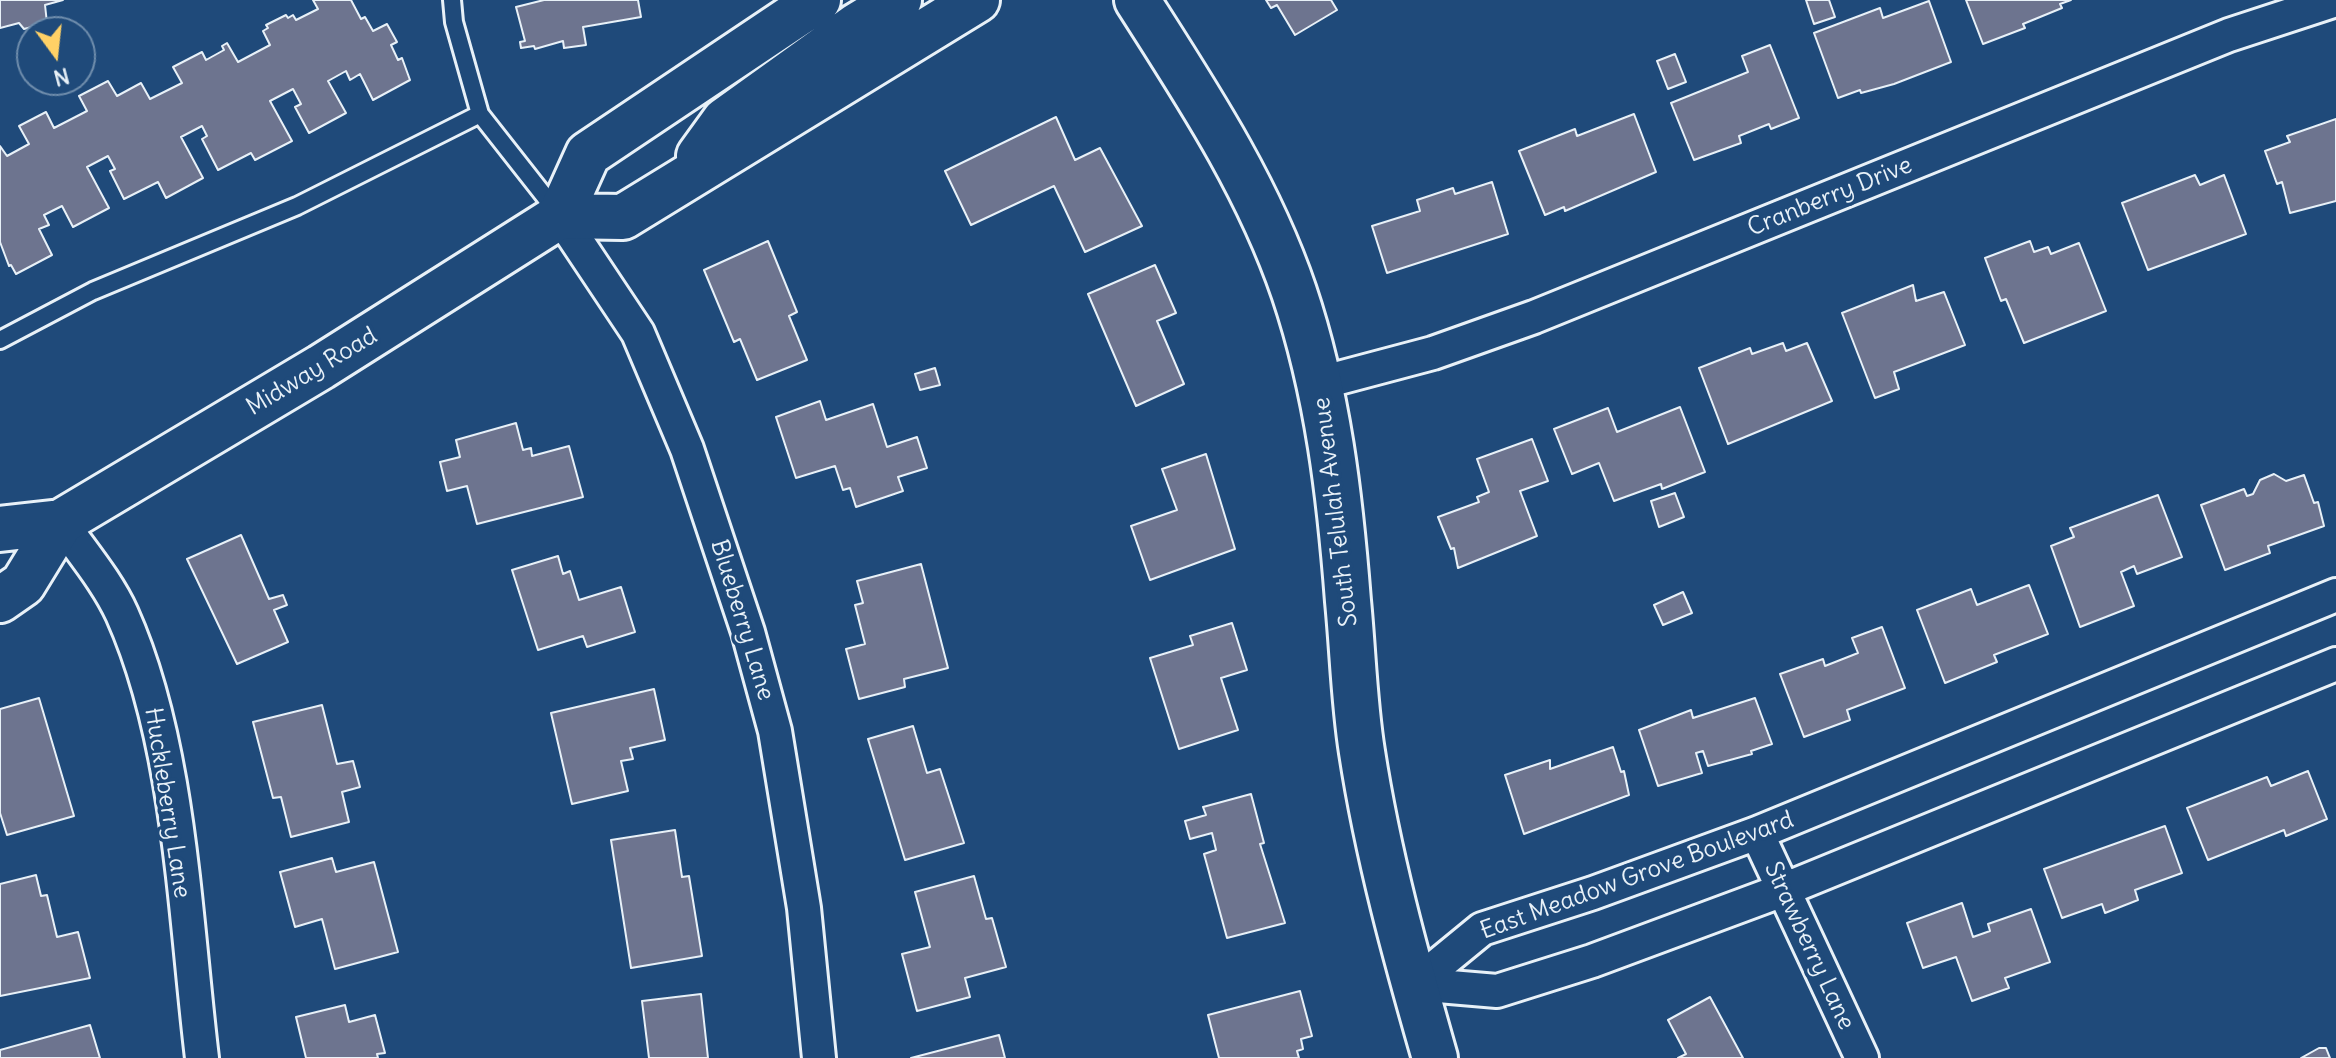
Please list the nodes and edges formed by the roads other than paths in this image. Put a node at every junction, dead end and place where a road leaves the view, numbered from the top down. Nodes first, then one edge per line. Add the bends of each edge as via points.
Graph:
1 (452, 0) edge
2 (818, 0) edge
3 (899, 0) edge
4 (977, 0) edge
5 (1137, 0) edge
6 (2336, 0) edge
7 (480, 114) junction
8 (678, 183) junction
9 (560, 216) junction
10 (0, 340) edge
11 (1320, 383) junction
12 (61, 522) junction
13 (0, 529) edge
14 (2336, 595) edge
15 (0, 600) edge
16 (2336, 664) edge
17 (1757, 833) junction
18 (1783, 890) junction
19 (1415, 984) junction
20 (202, 1058) edge
21 (819, 1058) edge
22 (1435, 1058) edge
23 (1862, 1058) edge

1 - 7 lane
2 - 9 main road via 588,154
3 - 8 main road via 725,120
4 - 8 main road
5 - 11 main road, South Telulah Avenue via 1224,136 1250,187 1294,294
6 - 11 street, Cranberry Drive via 2229,35 1534,317 1433,353
7 - 9 lane
7 - 10 lane via 297,206 93,291
8 - 9 main road via 623,217
9 - 12 main road, Midway Road
9 - 21 street, Blueberry Lane via 638,333 687,449 748,632 775,731 804,908
11 - 19 main road, South Telulah Avenue via 1341,523 1362,751 1387,882
12 - 13 main road, Midway Road
12 - 15 main road, Midway Road via 23,584
12 - 20 street, Huckleberry Lane via 121,612 157,721
14 - 17 street, East Meadow Grove Boulevard
16 - 18 street
17 - 18 street, Strawberry Lane
17 - 19 street, East Meadow Grove Boulevard via 1482,929
18 - 19 street via 1497,991
18 - 23 street, Strawberry Lane
19 - 22 main road, South Telulah Avenue

